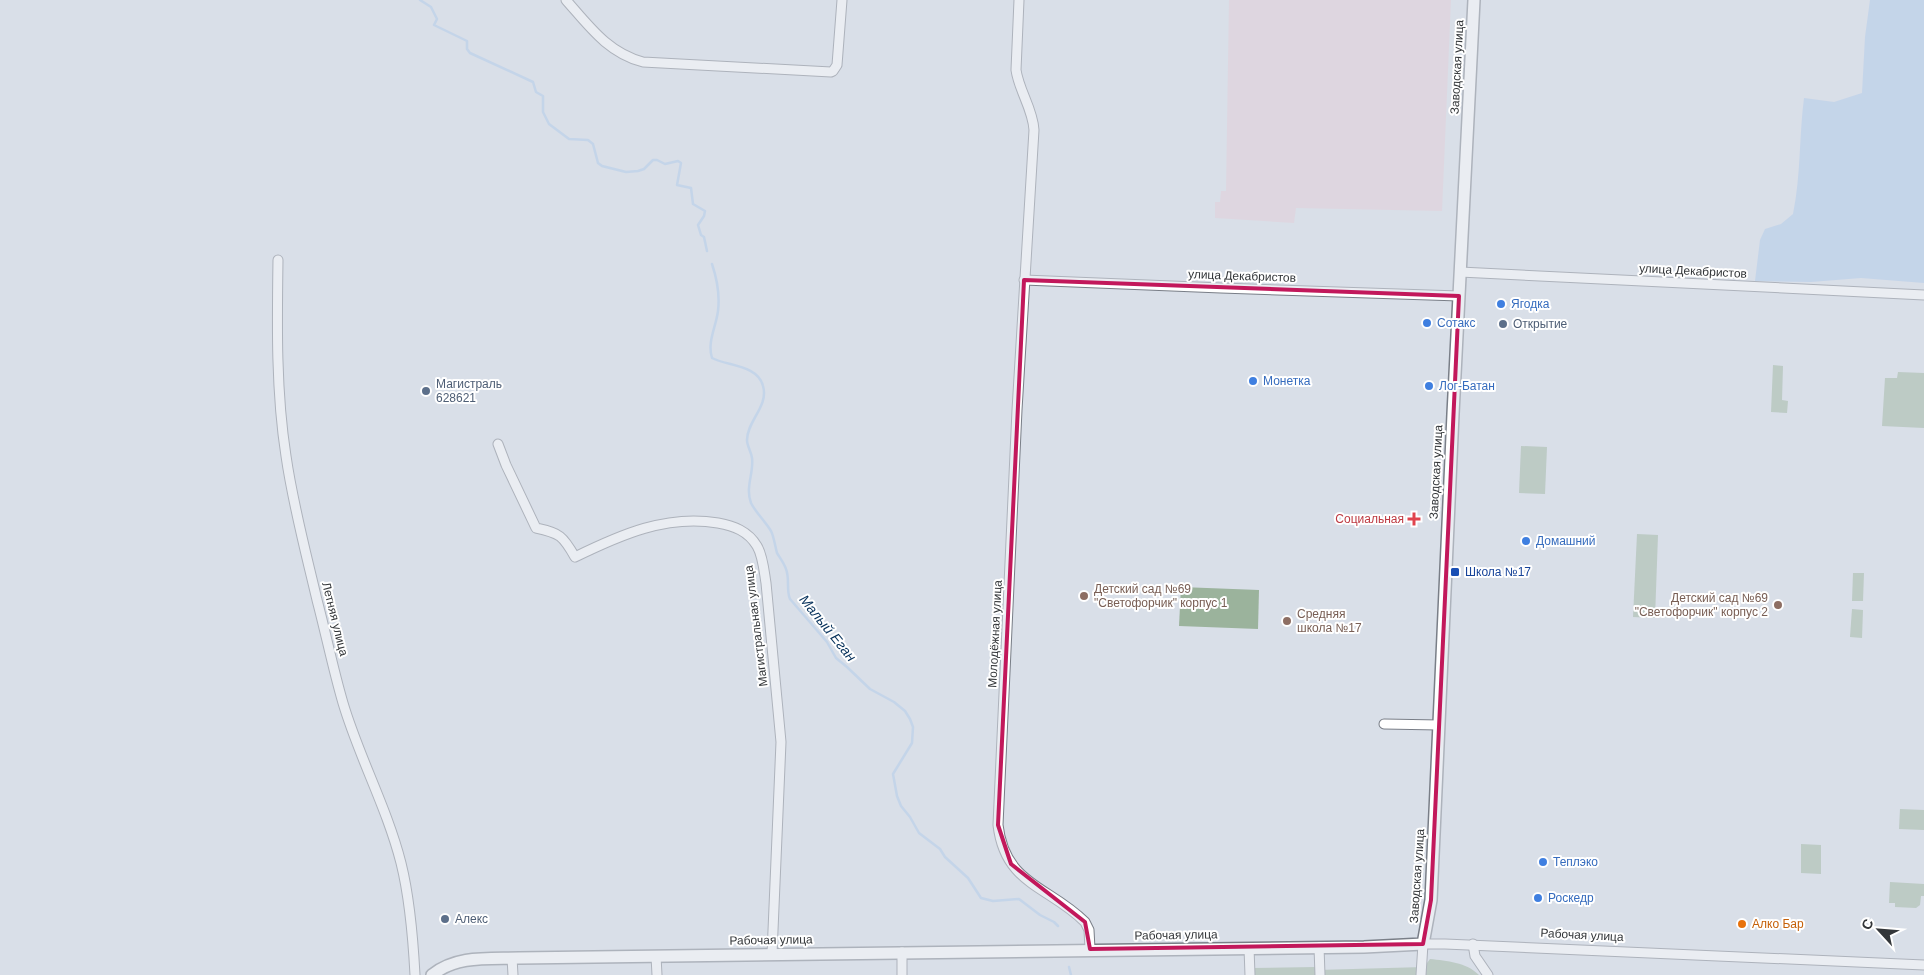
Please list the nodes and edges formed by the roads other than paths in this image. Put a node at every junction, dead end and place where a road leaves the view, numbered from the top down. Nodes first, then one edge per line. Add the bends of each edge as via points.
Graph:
1 (566, 0) edge
2 (842, 0) edge
3 (1019, 0) edge
4 (1474, 0) edge
5 (278, 260) dead end
6 (1460, 272) junction
7 (1024, 280) junction
8 (1924, 295) edge
9 (1459, 296) junction
10 (498, 444) dead end
11 (1384, 724) dead end
12 (1439, 725) junction
13 (1423, 944) junction
14 (1473, 944) junction
15 (1319, 947) junction
16 (1249, 948) junction
17 (1090, 950) junction
18 (902, 952) junction
19 (772, 954) junction
20 (656, 956) junction
21 (512, 958) junction
22 (1924, 965) edge
23 (415, 975) edge
24 (432, 975) edge
25 (513, 975) edge
26 (657, 975) edge
27 (902, 975) edge
28 (1250, 975) edge
29 (1320, 975) edge
30 (1421, 975) edge
31 (1488, 975) edge

1 - 2 street via 600,39 630,59 830,72 837,65
3 - 7 street, Молодёжная улица via 1017,78 1034,120
4 - 6 street, Заводская улица
5 - 23 street, Летняя улица via 281,413 294,499 343,703 400,862 408,903
6 - 8 street, улица Декабристов
6 - 9 street, Заводская улица
7 - 9 street, улица Декабристов
7 - 17 street, Молодёжная улица via 998,825 1010,864 1086,922
9 - 12 street, Заводская улица
10 - 19 street, Магистральная улица via 536,528 558,534 575,557 651,526 693,520 729,525 745,532 757,546 766,583 781,742
11 - 12 street
12 - 13 street, Заводская улица via 1431,900
13 - 14 street, Рабочая улица
13 - 15 street, Рабочая улица
13 - 30 street
14 - 22 street, Рабочая улица
14 - 31 street via 1478,963
15 - 16 street, Рабочая улица
15 - 29 street
16 - 17 street, Рабочая улица
16 - 28 street
17 - 18 street, Рабочая улица
18 - 19 street, Рабочая улица
18 - 27 street
19 - 20 street, Рабочая улица
20 - 21 street, Рабочая улица
20 - 26 street
21 - 24 street, Рабочая улица via 459,961
21 - 25 street

